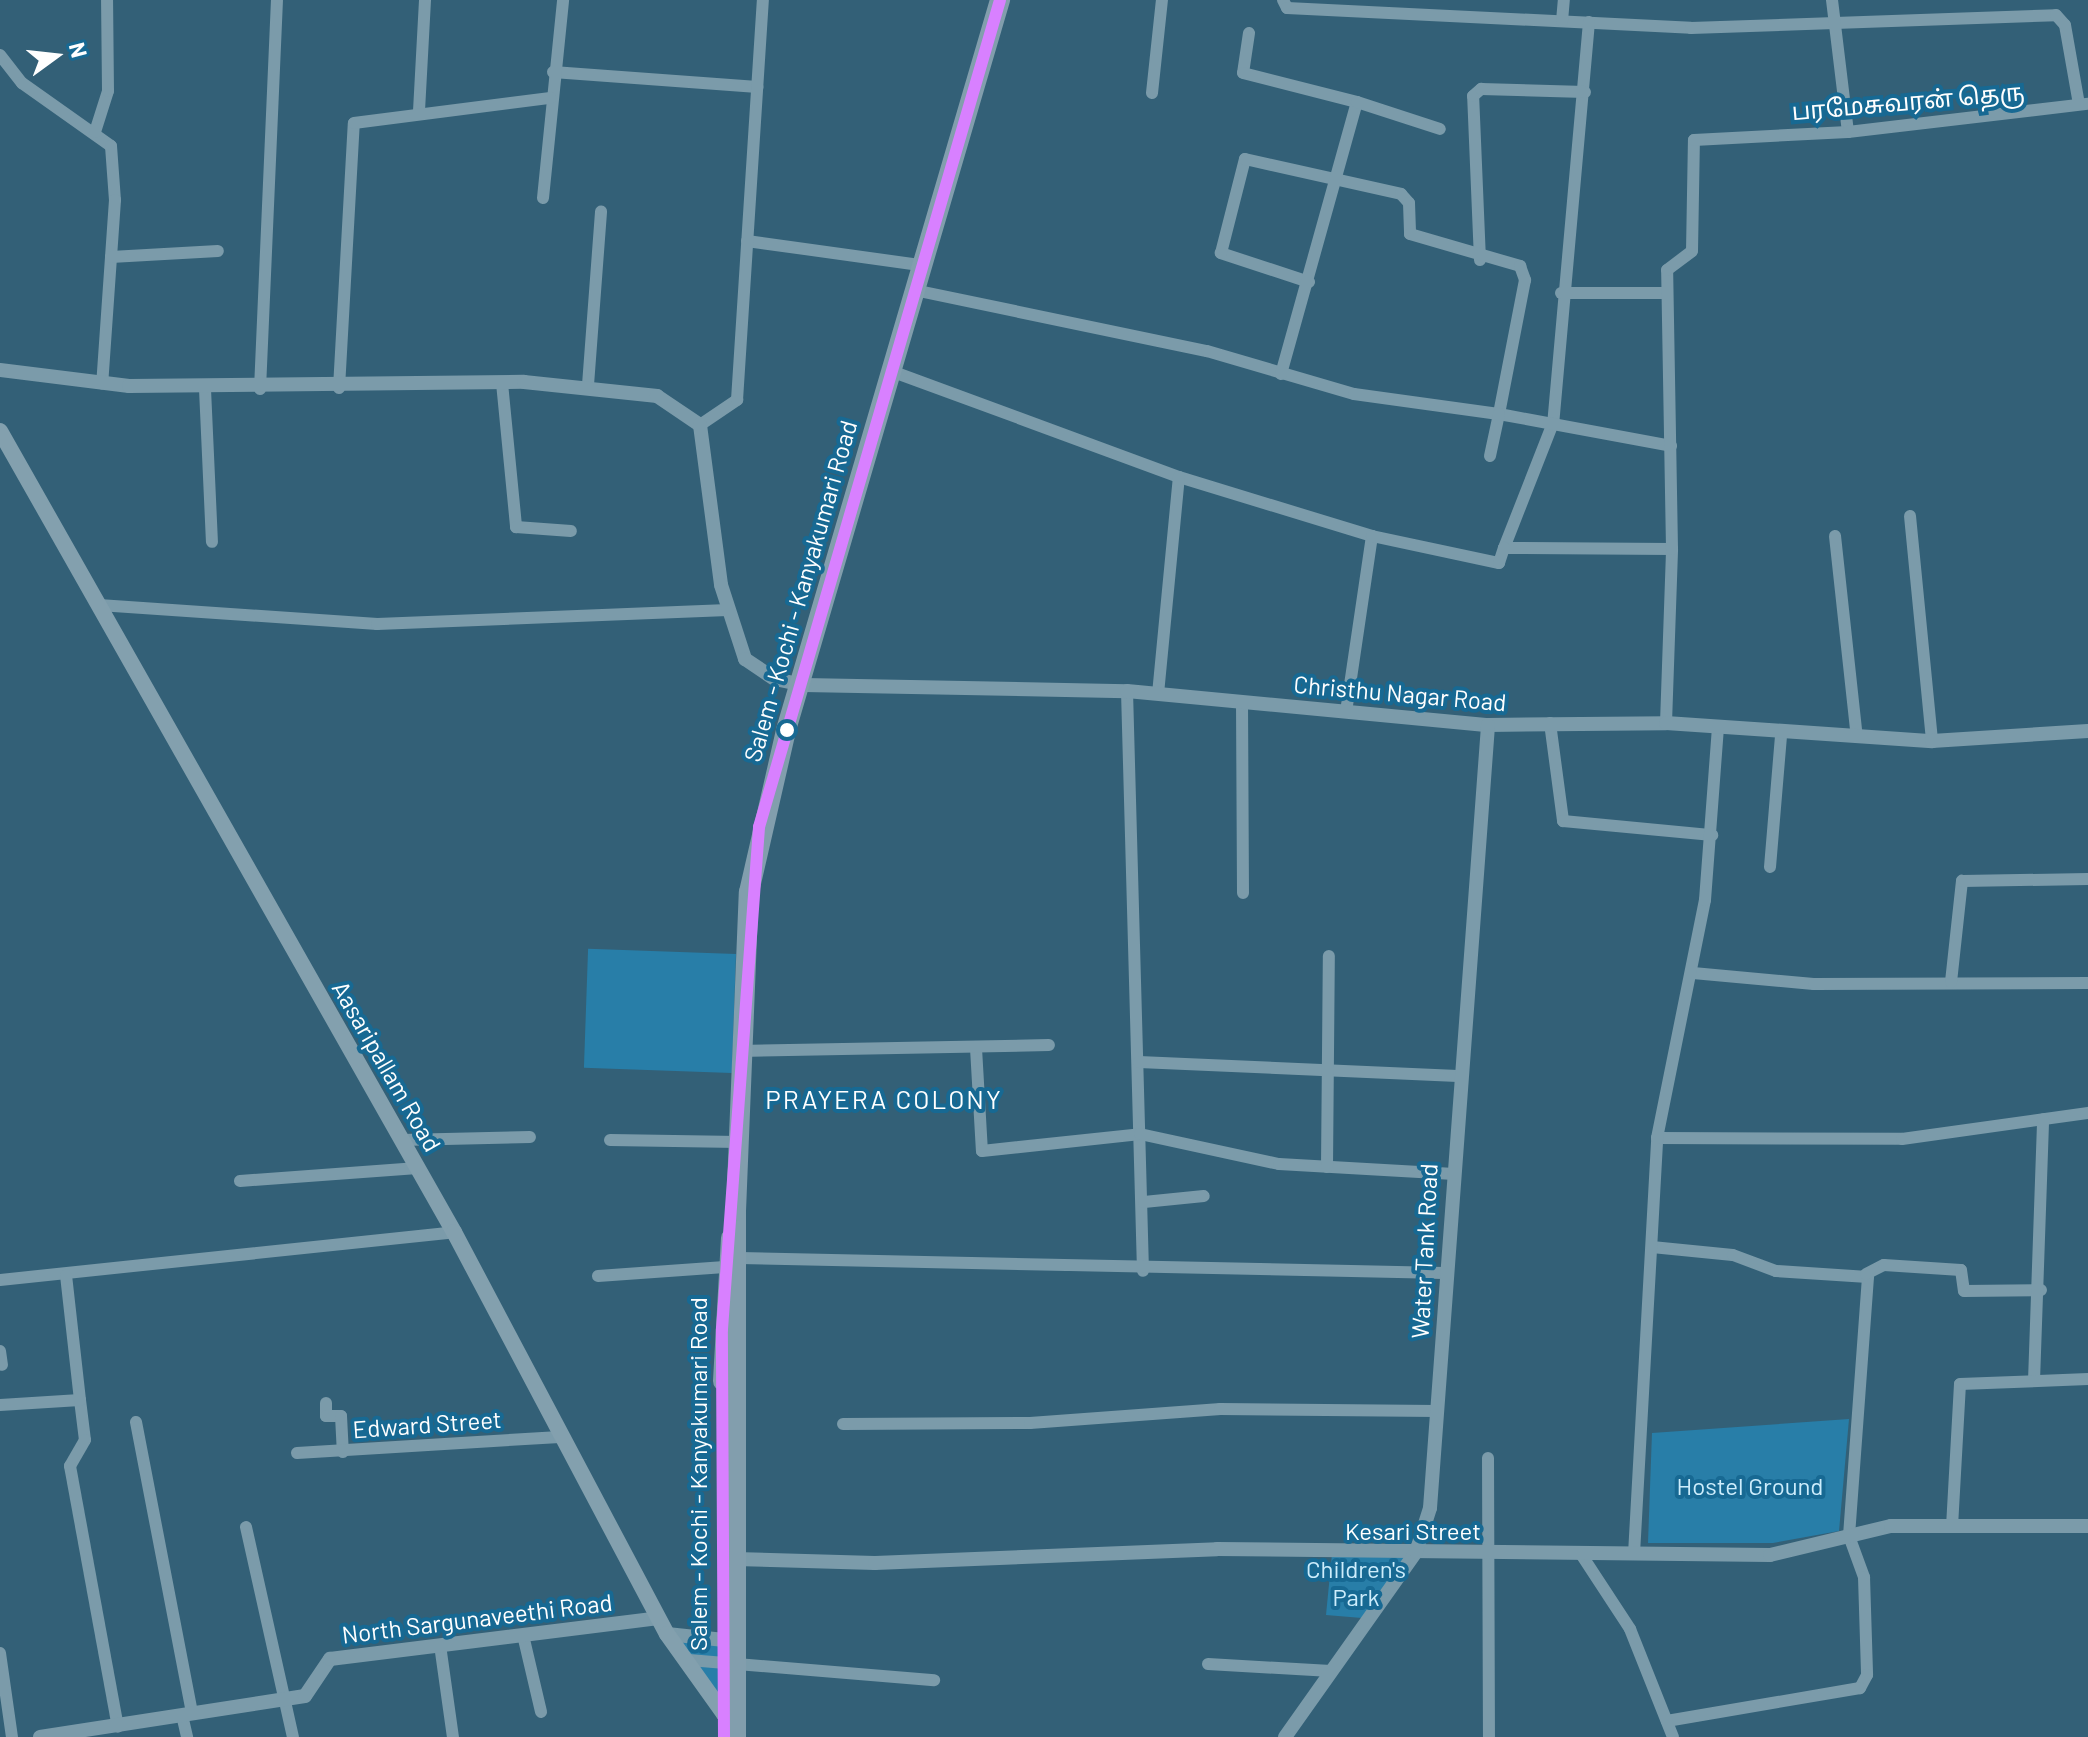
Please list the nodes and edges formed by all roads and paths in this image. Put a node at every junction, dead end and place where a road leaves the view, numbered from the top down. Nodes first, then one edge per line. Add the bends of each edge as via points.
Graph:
1 (107, 0) edge
2 (277, 0) edge
3 (425, 0) edge
4 (563, 0) edge
5 (763, 0) edge
6 (1000, 0) edge
7 (1162, 0) edge
8 (1283, 0) edge
9 (1564, 0) edge
10 (1832, 0) edge
11 (1343, 6) edge
12 (1562, 21) junction
13 (1589, 22) junction
14 (1835, 26) junction
15 (1249, 33) dead end
16 (0, 55) edge
17 (5, 70) edge
18 (553, 72) junction
19 (757, 87) junction
20 (1585, 92) junction
21 (1152, 93) dead end
22 (550, 98) junction
23 (1357, 102) junction
24 (2084, 104) edge
25 (419, 111) junction
26 (1440, 129) dead end
27 (95, 132) junction
28 (1848, 132) junction
29 (1338, 180) junction
30 (543, 198) dead end
31 (601, 211) dead end
32 (747, 241) junction
33 (218, 251) dead end
34 (111, 257) junction
35 (1480, 260) junction
36 (921, 265) junction
37 (1309, 282) junction
38 (914, 290) junction
39 (1561, 293) junction
40 (1667, 293) junction
41 (0, 370) edge
42 (891, 371) junction
43 (1281, 374) junction
44 (502, 383) junction
45 (102, 384) junction
46 (588, 385) junction
47 (339, 388) junction
48 (205, 389) junction
49 (260, 389) junction
50 (1499, 414) junction
51 (1553, 423) junction
52 (700, 425) junction
53 (0, 431) edge
54 (1671, 446) junction
55 (1490, 456) dead end
56 (1179, 477) junction
57 (1910, 516) dead end
58 (571, 531) dead end
59 (1372, 536) junction
60 (1835, 536) dead end
61 (212, 542) dead end
62 (1504, 548) junction
63 (1672, 549) junction
64 (99, 605) junction
65 (728, 610) junction
66 (804, 685) junction
67 (1127, 691) junction
68 (1158, 694) junction
69 (1242, 702) junction
70 (1346, 712) junction
71 (1550, 723) junction
72 (1666, 723) junction
73 (1488, 725) junction
74 (1718, 727) junction
75 (2088, 731) edge
76 (1781, 735) junction
77 (1857, 737) junction
78 (1932, 741) junction
79 (1712, 835) junction
80 (1770, 867) dead end
81 (2088, 879) edge
82 (1243, 893) dead end
83 (1329, 956) dead end
84 (1693, 973) junction
85 (1951, 982) junction
86 (2088, 983) edge
87 (1049, 1045) dead end
88 (976, 1048) junction
89 (739, 1051) junction
90 (1139, 1062) junction
91 (1324, 1070) junction
92 (1458, 1076) junction
93 (2088, 1113) edge
94 (2043, 1119) junction
95 (1140, 1134) junction
96 (530, 1137) dead end
97 (1657, 1138) junction
98 (402, 1140) junction
99 (610, 1140) dead end
100 (738, 1142) junction
101 (1327, 1167) junction
102 (418, 1168) junction
103 (1450, 1174) junction
104 (240, 1181) dead end
105 (1204, 1196) dead end
106 (1144, 1202) junction
107 (454, 1232) junction
108 (1652, 1247) junction
109 (732, 1262) junction
110 (1143, 1271) junction
111 (1444, 1273) junction
112 (1866, 1274) junction
113 (66, 1276) junction
114 (598, 1276) dead end
115 (0, 1280) edge
116 (2041, 1290) junction
117 (0, 1351) edge
118 (2, 1365) dead end
119 (2088, 1379) edge
120 (2034, 1381) junction
121 (80, 1400) junction
122 (326, 1403) dead end
123 (0, 1405) edge
124 (1437, 1411) junction
125 (136, 1422) dead end
126 (843, 1424) dead end
127 (560, 1437) junction
128 (343, 1452) junction
129 (297, 1453) dead end
130 (1488, 1458) dead end
131 (2088, 1526) edge
132 (246, 1527) dead end
133 (1952, 1527) junction
134 (1849, 1536) junction
135 (1416, 1552) junction
136 (1484, 1553) junction
137 (1581, 1554) junction
138 (1634, 1554) junction
139 (735, 1559) junction
140 (658, 1618) junction
141 (667, 1634) junction
142 (523, 1635) junction
143 (728, 1640) junction
144 (440, 1645) junction
145 (0, 1653) edge
146 (689, 1660) junction
147 (1208, 1664) dead end
148 (729, 1667) junction
149 (1331, 1671) junction
150 (934, 1680) dead end
151 (285, 1700) junction
152 (541, 1712) dead end
153 (187, 1714) junction
154 (730, 1714) junction
155 (1667, 1721) junction
156 (118, 1727) junction
157 (12, 1737) edge
158 (40, 1737) edge
159 (187, 1737) edge
160 (293, 1737) edge
161 (453, 1737) edge
162 (724, 1737) edge
163 (736, 1737) edge
164 (1285, 1737) edge
165 (1489, 1737) edge
166 (1673, 1737) edge

1 - 27 street via 108,91
2 - 49 street via 272,233
3 - 25 street
4 - 18 street
5 - 19 street
6 - 36 highway, Salem - Kochi - Kanyakumari Road
7 - 21 street
8 - 11 street via 1287,8
9 - 12 street
10 - 14 street
11 - 12 street
12 - 13 street
13 - 14 street
13 - 20 street
14 - 24 street via 2059,16
14 - 28 street
15 - 23 street via 1243,73
16 - 17 street
17 - 27 street
18 - 19 street
18 - 22 street
19 - 32 street
20 - 35 street via 1481,89 1473,96
20 - 39 street
22 - 25 street
22 - 30 street
23 - 26 street
23 - 29 street
24 - 28 street, பரமேசுவரன் தெரு
25 - 47 street via 362,118 351,132
27 - 34 street via 114,155
28 - 40 street, பரமேசுவரன் தெரு via 1694,140 1692,251 1669,266
29 - 35 street via 1401,194 1409,203 1410,234
29 - 37 street
29 - 37 street via 1245,159 1219,243 1226,258
31 - 46 street
32 - 36 street
32 - 52 street via 737,400
33 - 34 street
34 - 45 street
35 - 50 street via 1520,266 1525,274
36 - 38 highway, Salem - Kochi - Kanyakumari Road
37 - 43 street
38 - 42 highway, Salem - Kochi - Kanyakumari Road
38 - 43 street via 1207,351
39 - 40 street
39 - 51 street
40 - 54 street
41 - 45 street
42 - 56 street
42 - 66 highway, Salem - Kochi - Kanyakumari Road
43 - 50 street via 1354,394
44 - 46 street
44 - 47 street
44 - 58 street via 516,527 527,533
45 - 48 street
46 - 52 street via 657,396
47 - 49 street
48 - 49 street
48 - 61 street
50 - 51 street
50 - 55 street
51 - 54 street
51 - 62 street
52 - 65 street, Christhu Nagar Road
53 - 64 main road, Aasaripallam Road
54 - 63 street
56 - 59 street
56 - 68 street
57 - 78 street
59 - 62 street via 1499,563
59 - 70 street
60 - 77 street
62 - 63 street
63 - 72 street
64 - 65 street via 377,624
64 - 98 main road, Aasaripallam Road
65 - 66 street, Christhu Nagar Road via 745,659 775,679
66 - 67 street, Christhu Nagar Road
66 - 89 highway, Salem - Kochi - Kanyakumari Road via 759,827
67 - 68 street, Christhu Nagar Road
67 - 90 street
68 - 69 street, Christhu Nagar Road
69 - 70 street, Christhu Nagar Road
69 - 82 street
70 - 73 street, Christhu Nagar Road
71 - 72 street, Christhu Nagar Road
71 - 73 street, Christhu Nagar Road
71 - 79 street via 1563,821
72 - 74 street, Christhu Nagar Road
73 - 92 street, Water Tank Road
74 - 76 street, Christhu Nagar Road
74 - 79 street
75 - 78 street, Christhu Nagar Road
76 - 77 street, Christhu Nagar Road
76 - 80 street
77 - 78 street, Christhu Nagar Road
79 - 84 street
81 - 85 street via 1962,881
83 - 91 street
84 - 85 street via 1814,984
84 - 97 street
85 - 86 street
87 - 88 street
88 - 89 street
88 - 95 street via 982,1151
89 - 100 highway, Salem - Kochi - Kanyakumari Road
90 - 91 street
90 - 95 street
91 - 92 street
91 - 101 street
92 - 103 street, Water Tank Road
93 - 94 street
94 - 97 street via 1902,1139
94 - 116 street
95 - 101 street via 1279,1164
95 - 106 street
96 - 98 street
97 - 108 street
98 - 102 main road, Aasaripallam Road
99 - 100 street
100 - 109 highway, Salem - Kochi - Kanyakumari Road
101 - 103 street
102 - 104 street
102 - 107 main road, Aasaripallam Road
103 - 111 street, Water Tank Road
105 - 106 street
106 - 110 street
107 - 113 street
107 - 127 main road, Aasaripallam Road
108 - 112 street via 1733,1255 1776,1271
108 - 138 street
109 - 110 street
109 - 114 street
109 - 139 highway, Salem - Kochi - Kanyakumari Road
109 - 143 highway, Salem - Kochi - Kanyakumari Road
110 - 111 street
111 - 124 street, Water Tank Road
112 - 116 street via 1884,1265 1961,1270 1964,1291
112 - 134 street
113 - 115 street
113 - 121 street
116 - 120 street
117 - 118 street
119 - 120 street
120 - 133 street via 1957,1388
121 - 123 street
121 - 156 street via 85,1440 70,1466
122 - 128 street via 326,1416 341,1416
124 - 126 street via 1220,1409 1030,1423
124 - 135 street, Water Tank Road via 1430,1508
125 - 153 street
127 - 128 street, Edward Street
127 - 140 main road, Aasaripallam Road
128 - 129 street, Edward Street
130 - 136 street
131 - 133 street, Kesari Street
132 - 151 street
133 - 134 street, Kesari Street via 1891,1526
134 - 138 street, Kesari Street via 1770,1555
134 - 155 street via 1864,1577 1867,1675 1860,1688
135 - 136 street, Kesari Street
135 - 139 street, Kesari Street via 1217,1549 875,1563
135 - 149 street, Water Tank Road
136 - 137 street, Kesari Street
136 - 165 street
137 - 138 street, Kesari Street
137 - 155 street via 1630,1629
139 - 143 highway, Salem - Kochi - Kanyakumari Road
140 - 141 main road, Aasaripallam Road
140 - 142 street, North Sargunaveethi Road
141 - 143 street
141 - 146 main road, Aasaripallam Road
142 - 144 street, North Sargunaveethi Road
142 - 152 street
143 - 148 highway, Salem - Kochi - Kanyakumari Road
144 - 151 street, North Sargunaveethi Road via 330,1659 314,1690
144 - 161 street
145 - 157 street
146 - 148 street
146 - 154 main road, Aasaripallam Road
147 - 149 street
148 - 150 street
148 - 154 highway, Salem - Kochi - Kanyakumari Road
149 - 164 street, Water Tank Road
151 - 153 street, North Sargunaveethi Road
151 - 160 street
153 - 156 street, North Sargunaveethi Road
153 - 159 street
154 - 162 highway, Salem - Kochi - Kanyakumari Road
154 - 163 highway, Salem - Kochi - Kanyakumari Road
155 - 166 street
156 - 158 street, North Sargunaveethi Road

